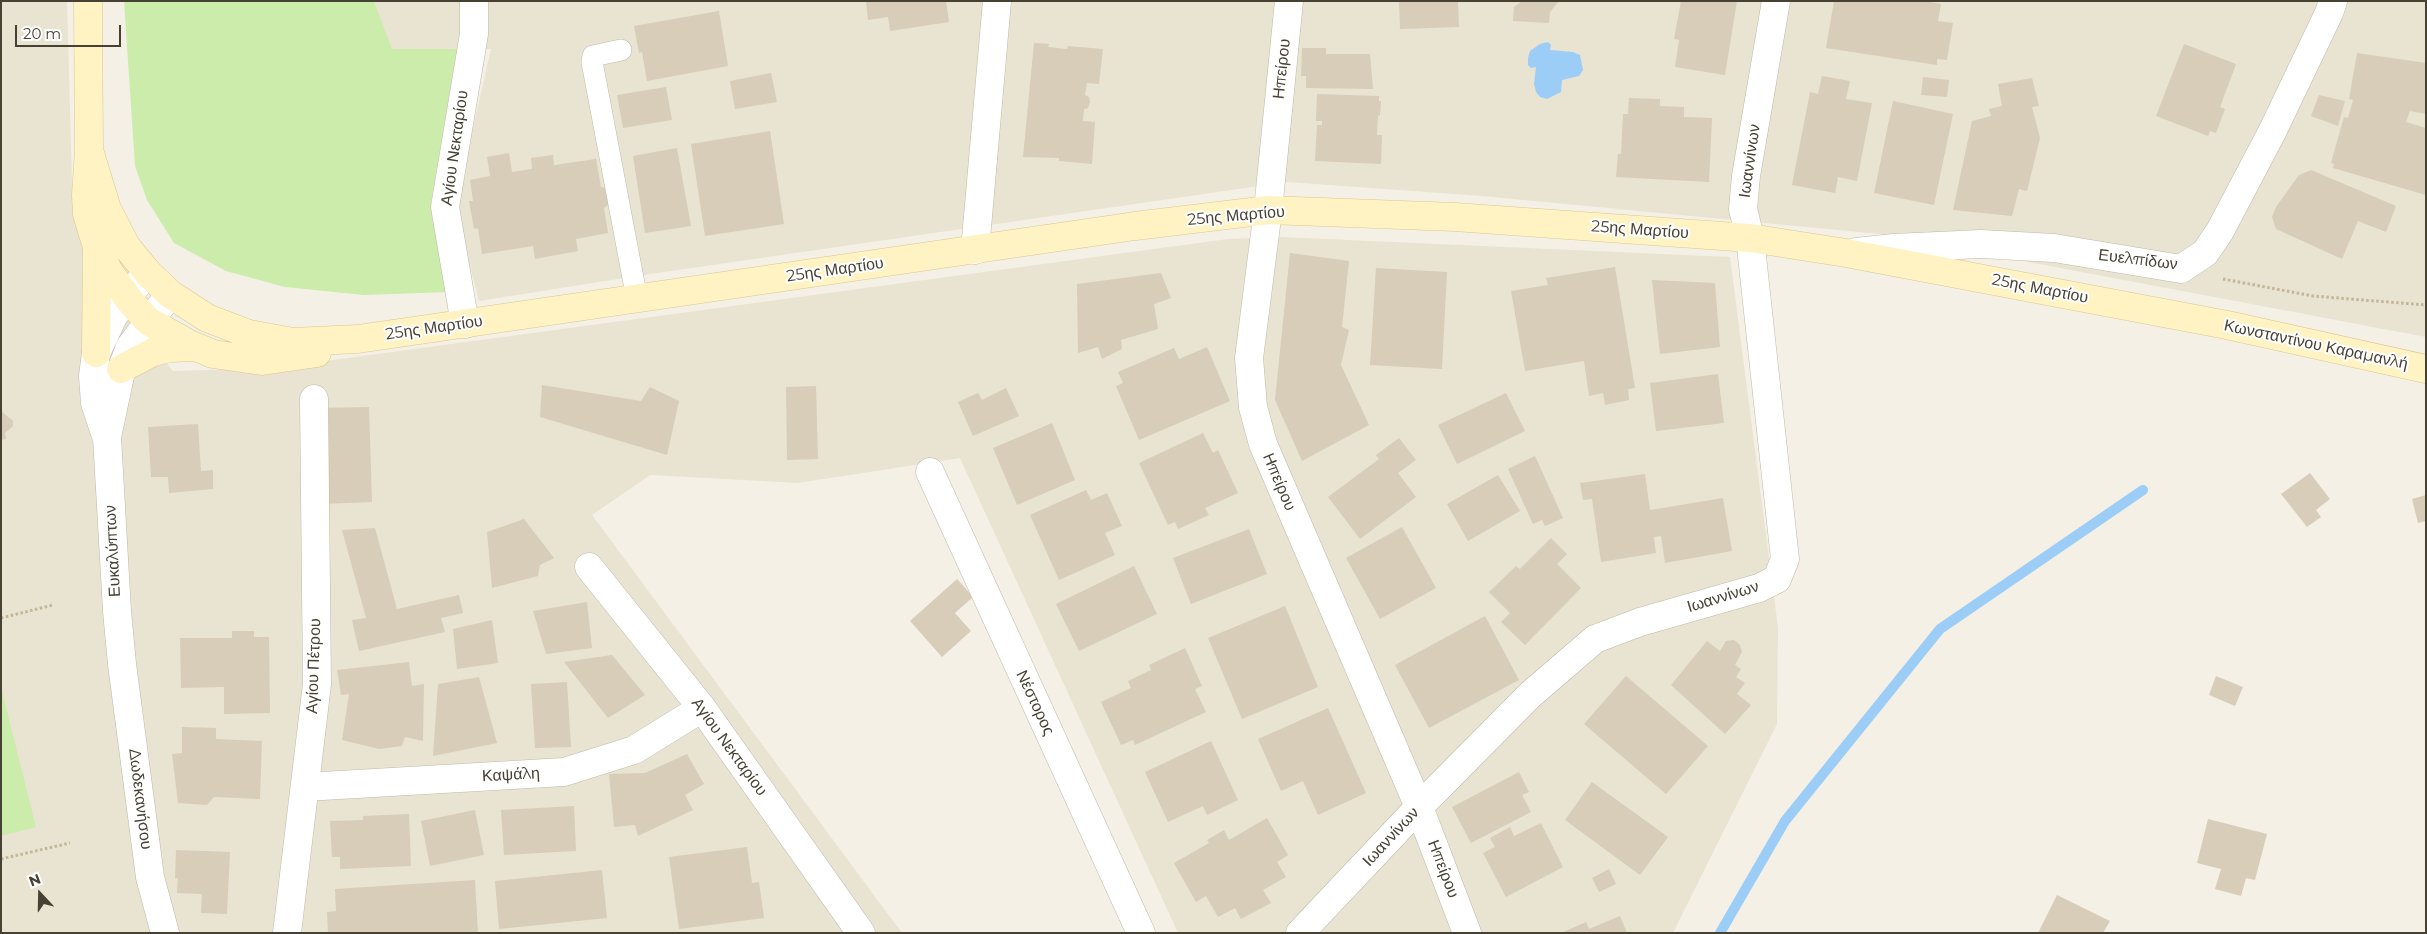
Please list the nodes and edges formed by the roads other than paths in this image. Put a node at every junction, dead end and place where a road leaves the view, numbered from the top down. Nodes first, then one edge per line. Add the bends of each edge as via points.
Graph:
1 (88, 1) edge
2 (474, 1) edge
3 (997, 1) edge
4 (1288, 1) edge
5 (1776, 1) edge
6 (2333, 1) edge
7 (621, 50) dead end
8 (90, 150) junction
9 (1268, 210) junction
10 (1750, 238) junction
11 (97, 247) junction
12 (975, 250) junction
13 (1846, 253) junction
14 (148, 273) junction
15 (170, 294) junction
16 (127, 296) junction
17 (636, 299) junction
18 (148, 321) junction
19 (2206, 321) joint
20 (465, 324) junction
21 (358, 339) junction
22 (196, 347) junction
23 (96, 353) junction
24 (121, 369) junction
25 (2426, 369) edge
26 (314, 399) dead end
27 (106, 437) junction
28 (930, 472) dead end
29 (589, 567) dead end
30 (122, 664) joint
31 (702, 708) junction
32 (305, 787) junction
33 (1419, 807) junction
34 (165, 933) edge
35 (288, 933) edge
36 (861, 933) edge
37 (1141, 933) edge
38 (1300, 933) edge
39 (1467, 933) edge

1 - 8 main road, 25ης Μαρτίου
2 - 20 street, Αγίου Νεκταρίου via 474,34 445,207
3 - 12 street
4 - 9 street, Ηπείρου
5 - 10 street, Ιωαννίνων via 1746,176 1743,209
6 - 13 street, Ευελπίδων via 2272,132 2220,231 2205,253 2181,269 2054,248 1980,244
7 - 17 lane via 593,56 592,62
8 - 11 main road, 25ης Μαρτίου via 87,214
8 - 14 main road, 25ης Μαρτίου via 107,209 126,246
9 - 10 main road, 25ης Μαρτίου via 1455,217
9 - 12 main road, 25ης Μαρτίου
9 - 33 street, Ηπείρου via 1249,358 1255,416 1262,444
10 - 13 main road, 25ης Μαρτίου
10 - 33 street, Ιωαννίνων via 1785,559 1777,579 1759,588 1640,622 1595,639 1530,695
11 - 16 main road, 25ης Μαρτίου via 108,270
11 - 23 main road
12 - 17 main road, 25ης Μαρτίου
13 - 19 main road, 25ης Μαρτίου
14 - 15 main road, 25ης Μαρτίου
14 - 16 street, Ευκαλύπτων
15 - 18 street, Ευκαλύπτων
15 - 21 main road, 25ης Μαρτίου via 207,318 248,334 293,342
16 - 18 main road, 25ης Μαρτίου
16 - 23 street, Ευκαλύπτων
17 - 20 main road, 25ης Μαρτίου
18 - 22 main road, 25ης Μαρτίου
18 - 24 street, Ευκαλύπτων via 130,347
19 - 25 main road, Κωνσταντίνου Καραμανλή
20 - 21 main road, 25ης Μαρτίου
21 - 22 main road, 25ης Μαρτίου via 311,355 262,361 213,354
22 - 24 main road via 153,352
23 - 27 street, Ευκαλύπτων via 94,403
24 - 27 street, Ευκαλύπτων
26 - 32 street, Αγίου Πέτρου via 316,684
27 - 30 street, Ευκαλύπτων
28 - 37 street, Νέστορος
29 - 31 street, Αγίου Νεκταρίου
30 - 34 street, Δωδεκανήσου via 150,877
31 - 32 street, Καψάλη via 634,750 564,772
31 - 36 street, Αγίου Νεκταρίου
32 - 35 street, Αγίου Πέτρου
33 - 38 street, Ιωαννίνων
33 - 39 street, Ηπείρου

